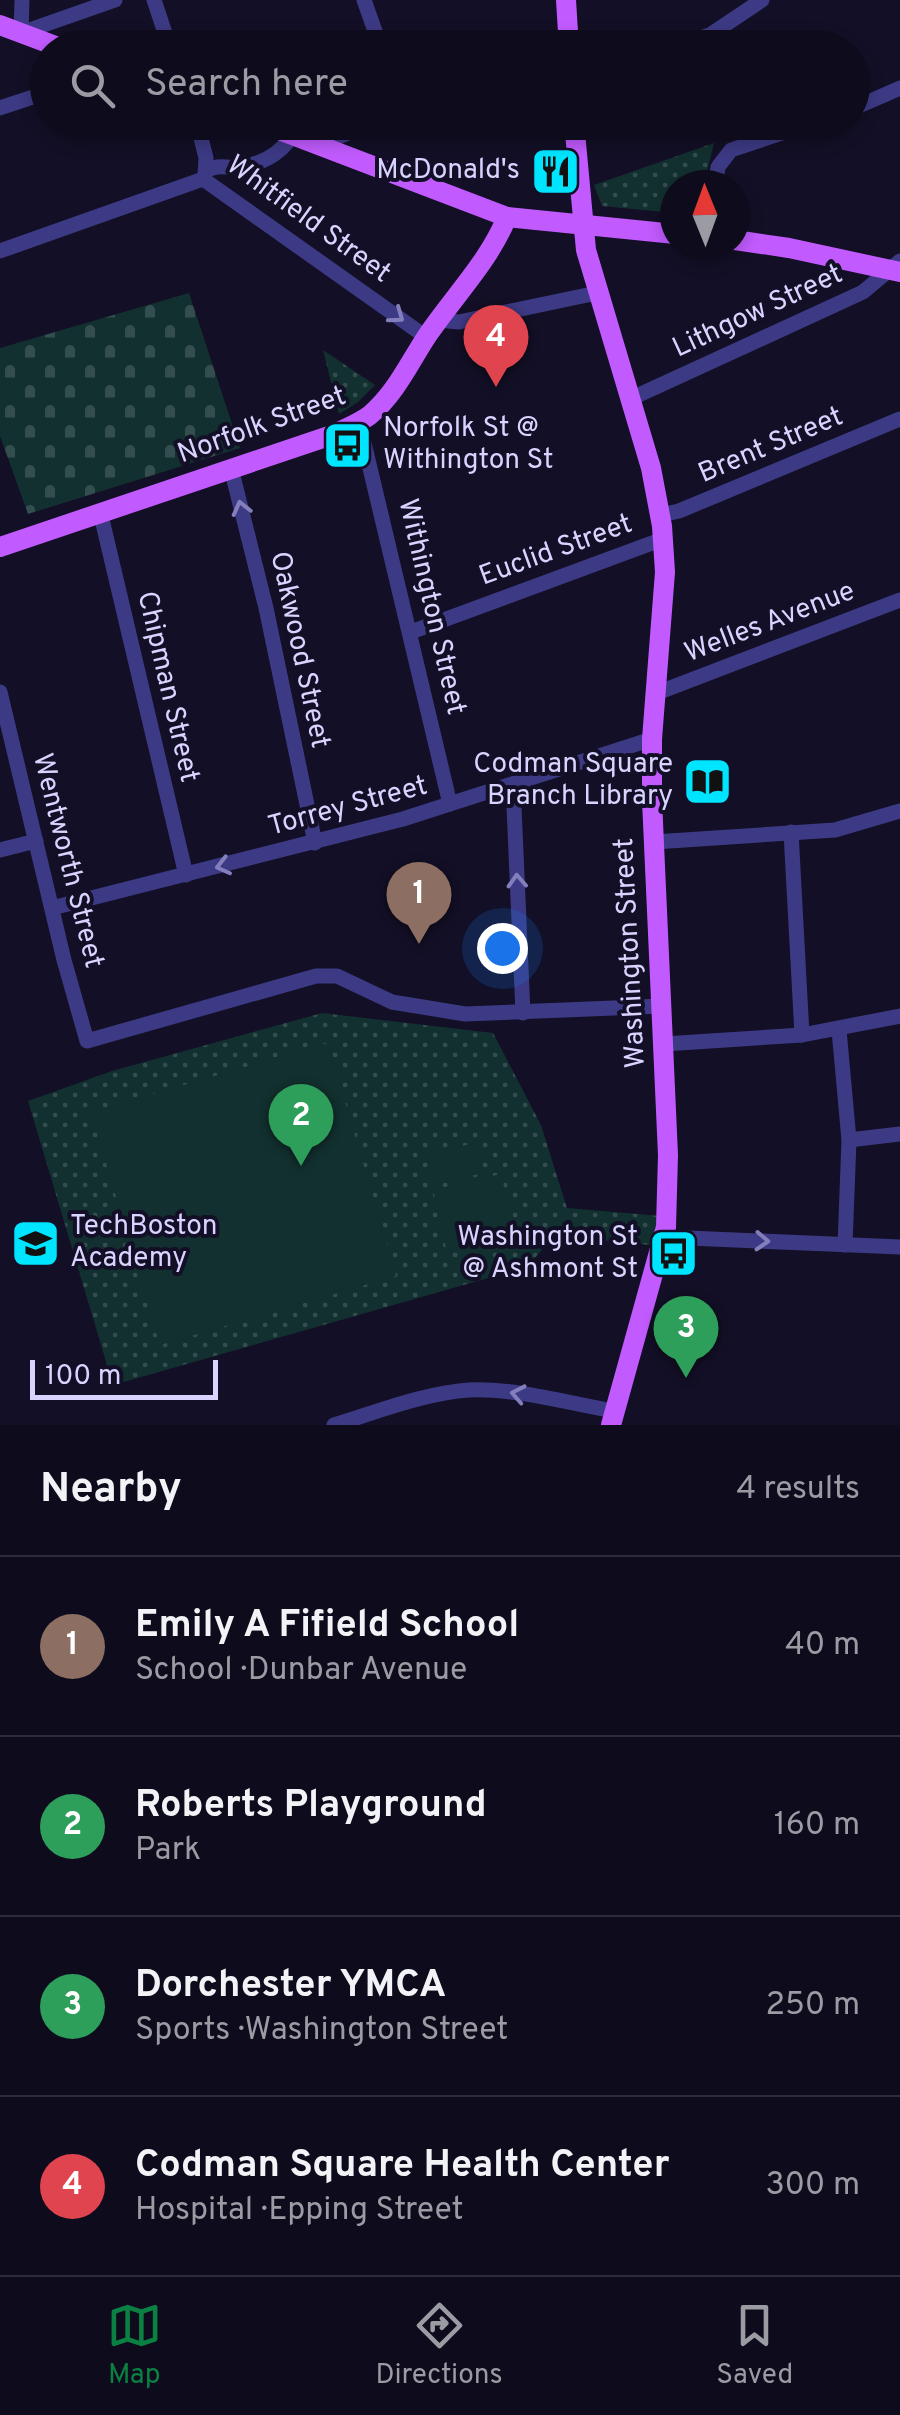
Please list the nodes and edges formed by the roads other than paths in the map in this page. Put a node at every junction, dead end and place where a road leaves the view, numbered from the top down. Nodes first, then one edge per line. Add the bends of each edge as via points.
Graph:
1 (22, 0) edge
2 (116, 0) edge
3 (154, 0) edge
4 (364, 0) edge
5 (566, 0) edge
6 (762, 0) edge
7 (0, 25) edge
8 (164, 30) edge
9 (375, 30) edge
10 (568, 30) edge
11 (717, 30) edge
12 (21, 33) junction
13 (30, 36) edge
14 (900, 88) edge
15 (30, 98) edge
16 (870, 101) edge
17 (0, 108) edge
18 (200, 140) edge
19 (289, 140) edge
20 (303, 140) edge
21 (335, 140) edge
22 (575, 140) edge
23 (761, 140) edge
24 (328, 149) junction
25 (243, 167) junction
26 (717, 170) edge
27 (205, 175) junction
28 (220, 188) junction
29 (507, 217) junction
30 (582, 226) junction
31 (660, 233) edge
32 (750, 243) edge
33 (0, 250) edge
34 (896, 267) edge
35 (597, 293) junction
36 (432, 328) junction
37 (630, 399) junction
38 (900, 419) edge
39 (359, 422) junction
40 (232, 468) junction
41 (100, 511) junction
42 (660, 515) junction
43 (663, 539) junction
44 (0, 547) edge
45 (900, 600) edge
46 (411, 632) junction
47 (0, 692) edge
48 (657, 692) junction
49 (3, 719) edge
50 (652, 739) junction
51 (512, 784) junction
52 (450, 804) junction
53 (900, 812) edge
54 (791, 832) junction
55 (36, 841) junction
56 (315, 842) junction
57 (654, 842) junction
58 (0, 850) edge
59 (186, 875) junction
60 (52, 908) junction
61 (662, 1006) junction
62 (523, 1013) junction
63 (900, 1016) edge
64 (840, 1030) junction
65 (802, 1035) junction
66 (664, 1044) junction
67 (900, 1134) edge
68 (850, 1140) junction
69 (665, 1237) junction
70 (845, 1245) junction
71 (900, 1247) edge
72 (612, 1418) edge
73 (334, 1425) edge

1 - 12 street
2 - 12 street
3 - 8 street
4 - 9 street
5 - 10 main road
6 - 11 street
7 - 12 main road
12 - 13 main road
14 - 16 street
15 - 17 street
18 - 27 street, Whitfield Street
19 - 25 street via 280,153
20 - 24 main road
21 - 24 street
22 - 30 main road, Washington Street
23 - 26 street via 731,150
24 - 29 main road
25 - 27 street via 214,166
25 - 28 street
27 - 28 street, Whitfield Street
27 - 33 street
28 -> 36 street, Whitfield Street
29 - 30 main road
29 - 36 main road, Norfolk Street via 486,259
30 - 31 main road
30 - 35 main road, Washington Street
32 - 34 main road
34 - 37 street, Lithgow Street via 864,292
35 - 36 street
35 - 37 main road, Washington Street
36 - 39 main road, Norfolk Street via 400,382
37 - 42 main road, Washington Street
38 - 42 street, Brent Street
39 - 40 main road, Norfolk Street
39 - 46 street, Withington Street
40 - 41 main road, Norfolk Street
56 -> 40 street, Oakwood Street
41 - 44 main road, Norfolk Street
41 - 59 street, Chipman Street
42 - 43 main road, Washington Street
43 - 46 street, Euclid Street
43 - 48 main road, Washington Street
45 - 48 street, Welles Avenue
46 - 52 street, Withington Street
47 - 49 street, Wentworth Street
48 - 50 main road, Washington Street
49 - 55 street, Wentworth Street
50 - 51 street, Torrey Street
50 - 57 main road, Washington Street
51 - 52 street, Torrey Street
62 -> 51 street
52 - 56 street, Torrey Street
53 - 54 street via 835,830
54 - 57 street
54 - 65 street
55 - 58 street
55 - 60 street, Wentworth Street
56 -> 59 street, Torrey Street
57 - 61 main road, Washington Street
59 - 60 street, Torrey Street
60 - 62 street, Wentworth Street via 87,1041 316,976 338,976 392,1002 434,1011
61 - 62 street
61 - 66 main road, Washington Street
63 - 64 street
64 - 65 street
64 - 68 street
65 - 66 street
66 - 69 main road, Washington Street
67 - 68 street
68 - 70 street
69 -> 70 street
69 - 72 main road, Washington Street
70 - 71 street
72 -> 73 street via 499,1390 467,1390

